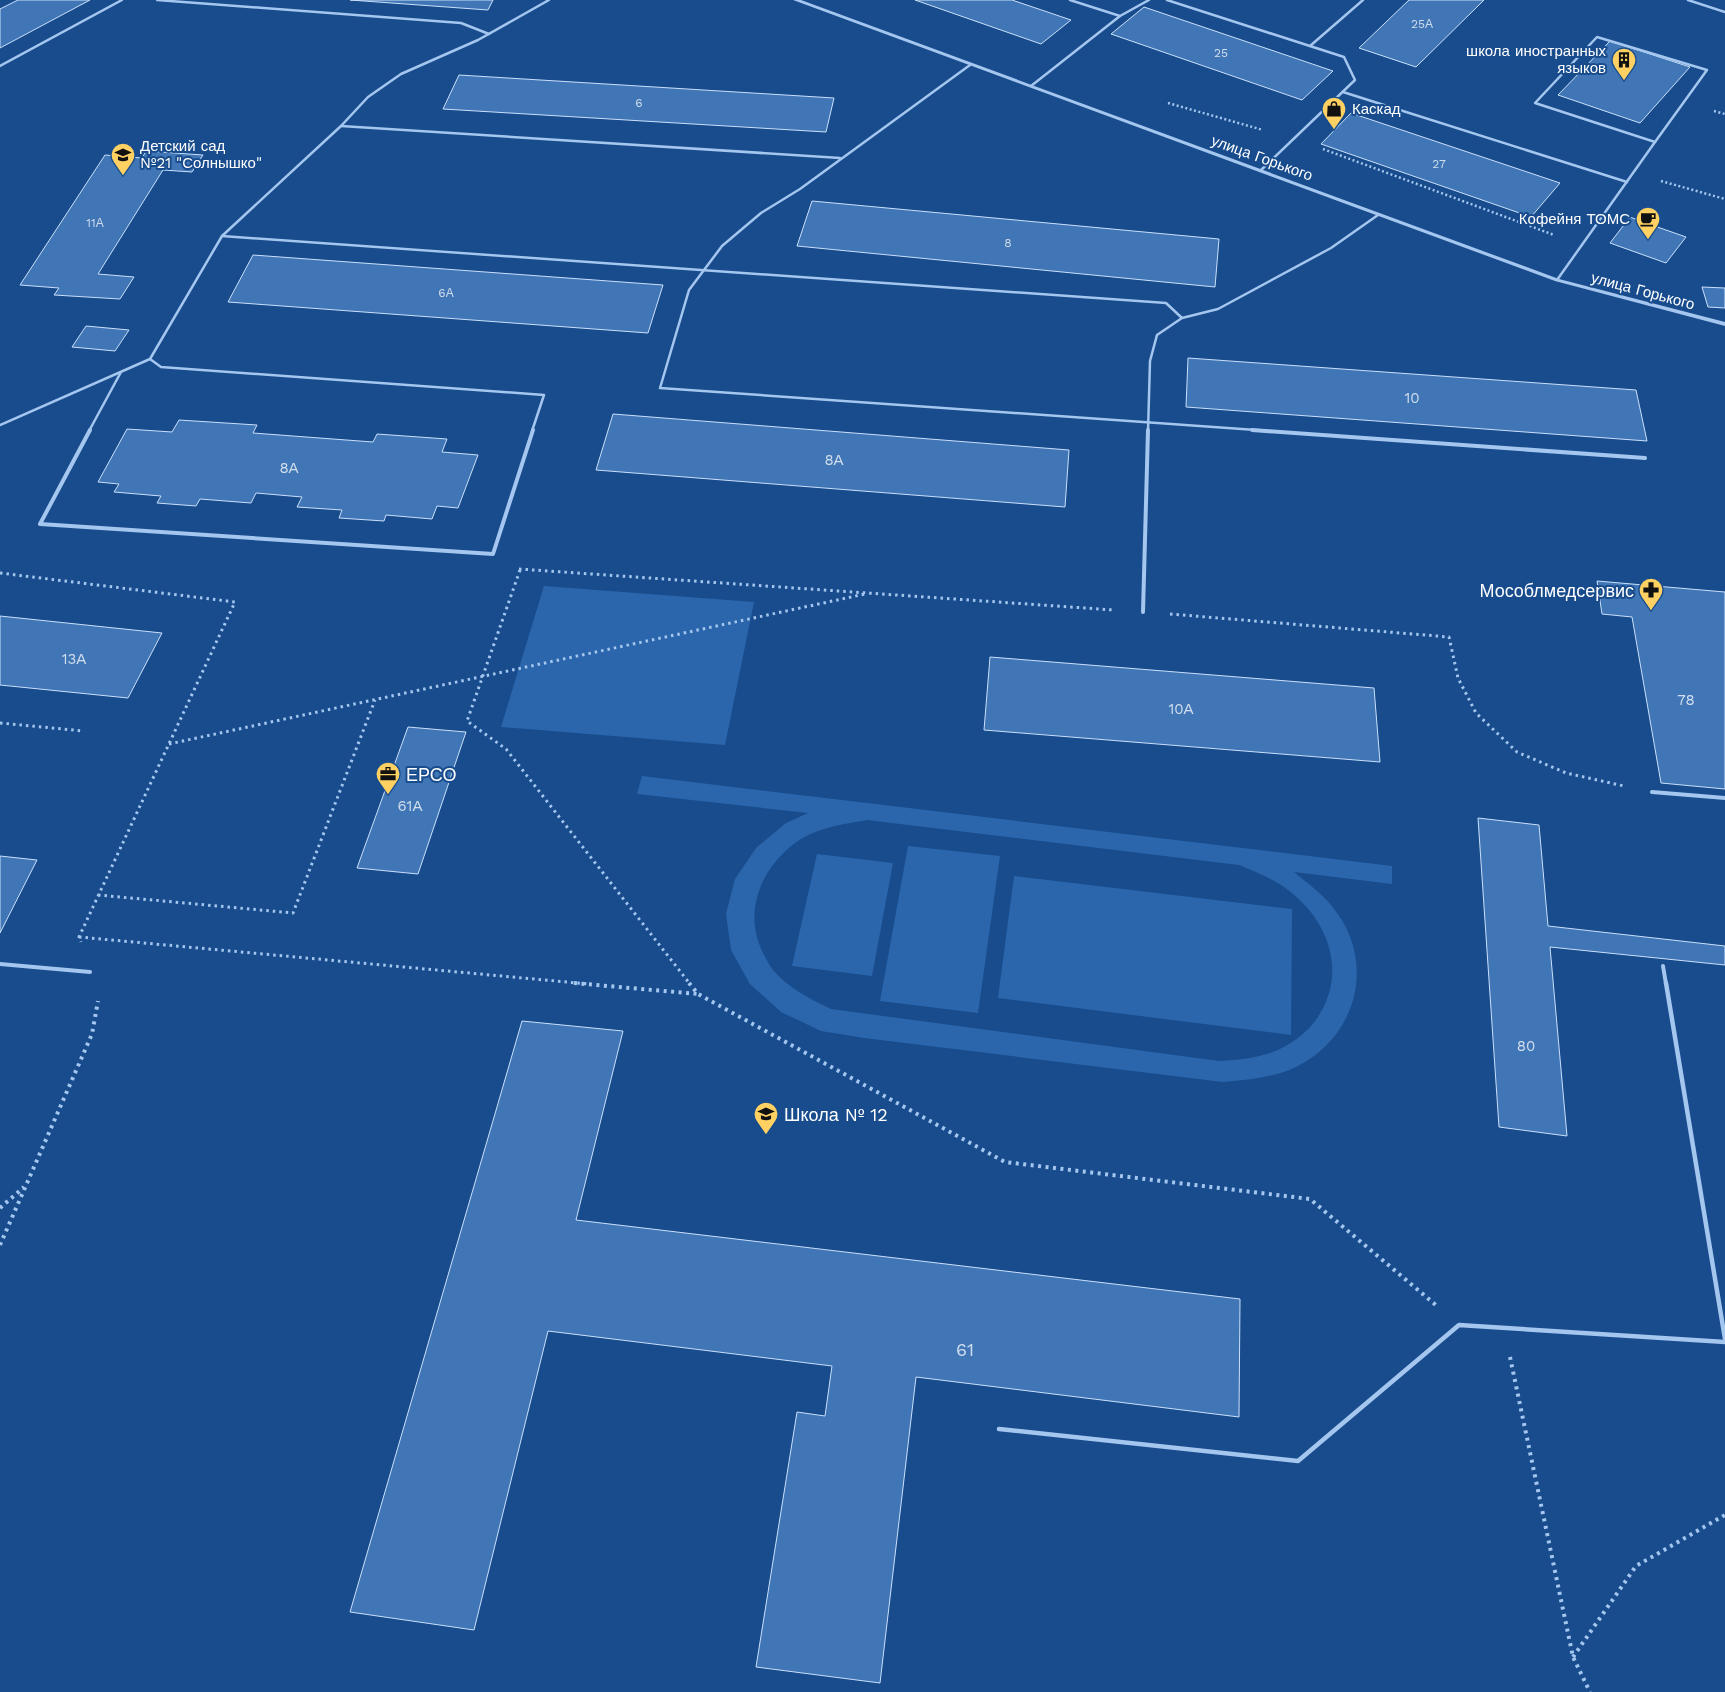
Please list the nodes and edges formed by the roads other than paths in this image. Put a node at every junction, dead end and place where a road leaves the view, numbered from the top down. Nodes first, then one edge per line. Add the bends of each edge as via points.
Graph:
1 (122, 0) edge
2 (157, 0) edge
3 (549, 0) edge
4 (796, 0) edge
5 (1070, 0) edge
6 (1149, 0) edge
7 (1167, 0) edge
8 (1363, 0) edge
9 (1688, 0) edge
10 (1725, 12) edge
11 (1120, 16) junction
12 (489, 34) junction
13 (1310, 46) junction
14 (970, 64) junction
15 (0, 66) edge
16 (1031, 86) junction
17 (1342, 92) junction
18 (341, 126) junction
19 (1655, 142) junction
20 (842, 158) junction
21 (1260, 171) junction
22 (1627, 182) junction
23 (1378, 215) junction
24 (222, 236) junction
25 (706, 268) junction
26 (1557, 280) junction
27 (1182, 318) junction
28 (1725, 324) edge
29 (150, 359) junction
30 (121, 372) junction
31 (1148, 423) junction
32 (0, 425) edge
33 (1645, 458) dead end
34 (1143, 612) road end
35 (1652, 792) road end
36 (1725, 798) edge
37 (0, 964) edge
38 (1663, 966) dead end
39 (90, 972) road end
40 (1725, 1341) edge
41 (999, 1429) dead end

1 - 15 lane
2 - 12 lane via 461,23
3 - 12 lane
4 - 14 street, улица Горького
5 - 11 lane
6 - 11 lane
7 - 13 lane
8 - 13 lane
9 - 10 lane
11 - 16 lane
12 - 18 lane via 401,74 368,97
13 - 17 lane via 1344,56 1355,80
14 - 16 street, улица Горького
14 - 20 lane
16 - 21 street, улица Горького
17 - 21 lane
17 - 22 lane
18 - 20 lane
18 - 24 lane
19 - 19 lane via 1618,130 1535,103 1596,36 1707,70
19 - 22 lane
20 - 25 lane via 761,213 722,246
21 - 23 street, улица Горького
22 - 26 lane
23 - 26 street, улица Горького
23 - 27 lane via 1332,248 1218,308
24 - 25 lane
24 - 29 lane
25 - 27 lane via 1166,304
25 - 31 lane via 689,290 660,388
26 - 28 street, улица Горького
27 - 31 lane via 1157,335 1150,361
29 - 30 lane
29 - 30 lane via 161,368 544,394 493,554 40,524
30 - 32 lane
31 - 33 lane
31 - 34 lane
35 - 36 lane
37 - 39 lane
38 - 40 lane
40 - 41 lane via 1459,1325 1298,1461

